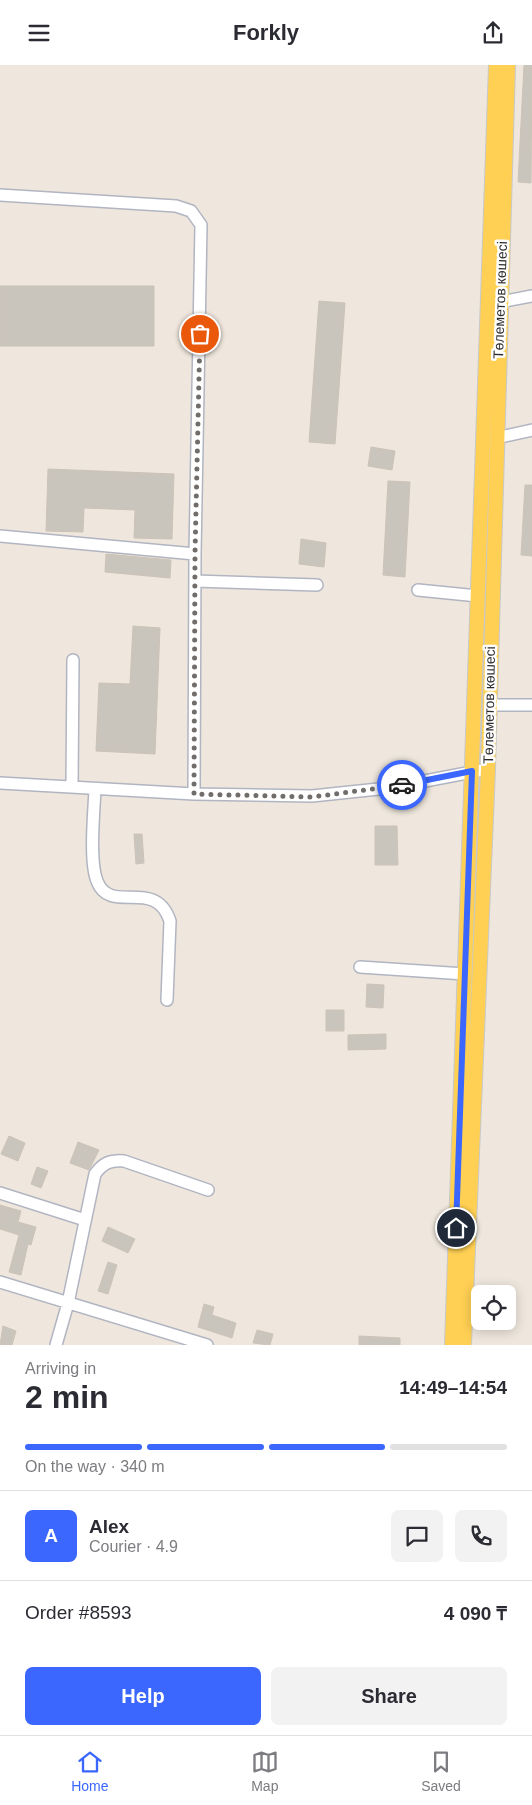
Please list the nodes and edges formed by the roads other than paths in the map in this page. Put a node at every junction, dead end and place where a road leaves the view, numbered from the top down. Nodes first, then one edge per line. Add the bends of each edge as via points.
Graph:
1 (496, 65) edge
2 (508, 65) edge
3 (0, 195) edge
4 (532, 296) edge
5 (500, 302) junction
6 (532, 431) edge
7 (496, 438) junction
8 (0, 536) edge
9 (195, 553) junction
10 (195, 581) junction
11 (316, 585) dead end
12 (418, 590) dead end
13 (478, 596) junction
14 (73, 660) dead end
15 (489, 705) junction
16 (532, 705) edge
17 (488, 769) junction
18 (472, 771) junction
19 (0, 783) edge
20 (72, 787) junction
21 (95, 789) junction
22 (194, 794) junction
23 (360, 967) dead end
24 (465, 974) junction
25 (167, 1000) dead end
26 (208, 1190) dead end
27 (0, 1193) edge
28 (85, 1220) junction
29 (0, 1282) edge
30 (68, 1303) junction
31 (56, 1345) edge
32 (207, 1345) edge
33 (452, 1345) edge
34 (464, 1345) edge

1 - 13 main road, Төлеметов көшесі
2 - 5 main road, Төлеметов көшесі
3 - 9 street via 176,206 191,211 201,225
4 - 5 street
5 - 7 main road, Төлеметов көшесі
6 - 7 street
7 - 15 main road, Төлеметов көшесі
8 - 9 street
9 - 10 street
10 - 11 street
10 - 22 street
12 - 13 street
13 - 18 main road, Төлеметов көшесі
14 - 20 street
15 - 16 street
15 - 17 main road, Төлеметов көшесі
17 - 18 street
17 - 34 main road, Төлеметов көшесі
18 - 22 street via 388,788 312,797
18 - 24 main road, Төлеметов көшесі
19 - 20 street
20 - 21 street
21 - 22 street
21 - 25 street via 94,867 97,881 103,891 116,897 148,897 160,903 167,912 170,921
23 - 24 street
24 - 33 main road, Төлеметов көшесі
26 - 28 street via 124,1161 114,1161 100,1167 95,1174
27 - 28 street
28 - 30 street
29 - 30 street
30 - 31 street
30 - 32 street

